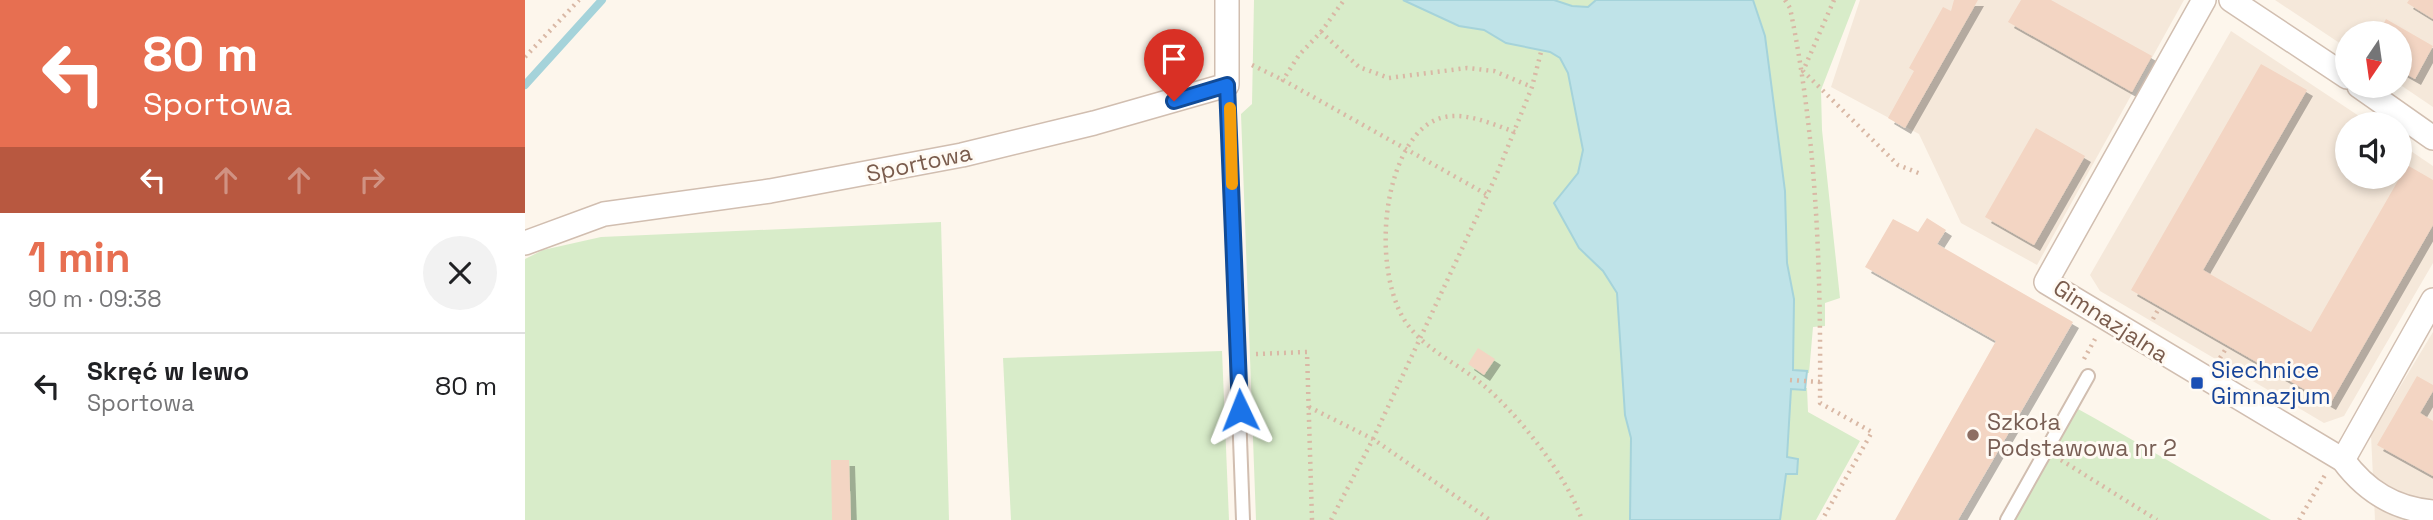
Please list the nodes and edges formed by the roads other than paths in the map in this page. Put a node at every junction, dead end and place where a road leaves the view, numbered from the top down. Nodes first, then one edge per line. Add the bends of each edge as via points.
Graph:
1 (1227, 0) edge
2 (2204, 0) edge
3 (2231, 0) edge
4 (2335, 69) edge
5 (1227, 85) junction
6 (2377, 98) edge
7 (2433, 138) edge
8 (525, 243) edge
9 (2433, 300) edge
10 (2088, 376) dead end
11 (2335, 465) junction
12 (2433, 512) edge
13 (1243, 520) edge
14 (2007, 520) edge

1 - 5 street
2 - 11 street, Gimnazjalna via 2046,282
3 - 4 street
5 - 8 street, Sportowa via 1094,124 854,177 604,214
5 - 13 lane
6 - 7 street
9 - 11 street
10 - 14 lane
11 - 12 street, Gimnazjalna via 2388,501

